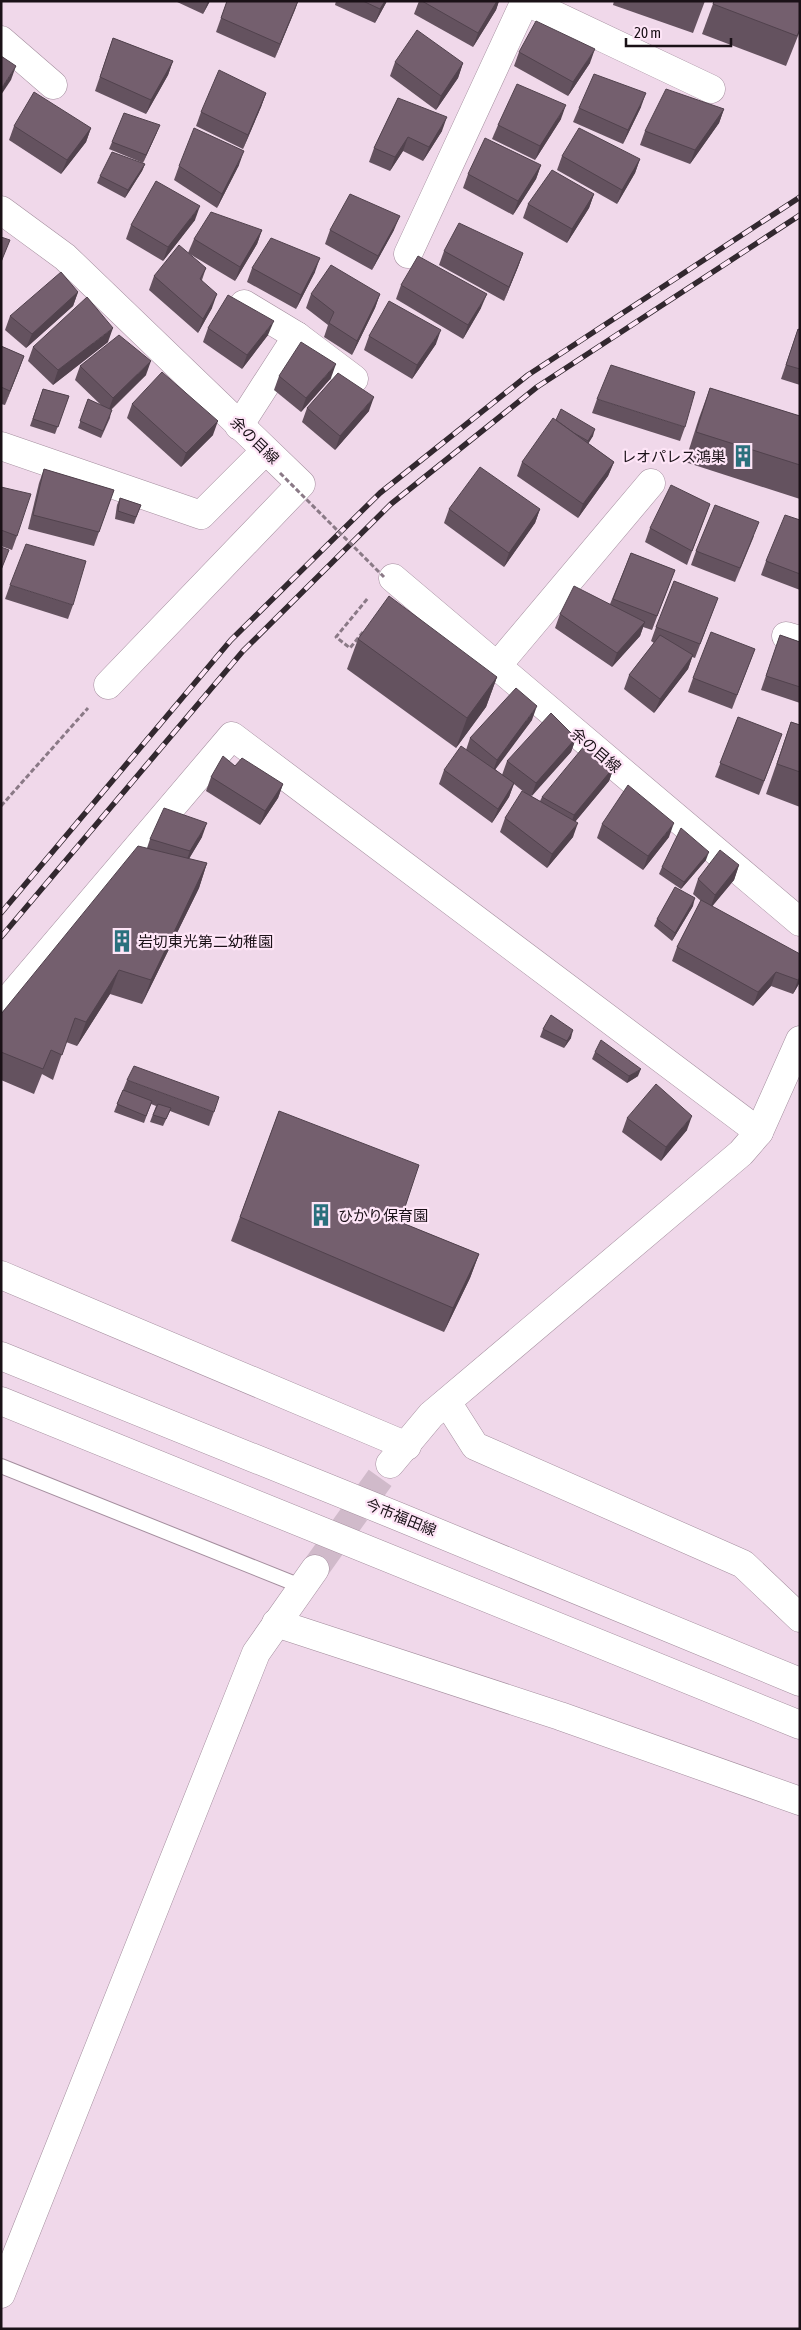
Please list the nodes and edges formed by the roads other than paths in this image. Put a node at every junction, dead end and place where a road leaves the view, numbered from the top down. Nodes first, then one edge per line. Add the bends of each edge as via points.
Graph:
1 (525, 1) edge
2 (1, 40) edge
3 (53, 84) dead end
4 (711, 89) dead end
5 (1, 210) edge
6 (408, 254) dead end
7 (244, 304) edge
8 (296, 336) junction
9 (354, 379) dead end
10 (240, 426) junction
11 (1, 446) edge
12 (273, 462) junction
13 (651, 483) dead end
14 (381, 585) road end
15 (497, 666) junction
16 (108, 684) road end
17 (800, 922) edge
18 (1, 1008) edge
19 (800, 1040) edge
20 (759, 1132) junction
21 (1, 1274) edge
22 (1, 1356) edge
23 (1, 1401) edge
24 (447, 1402) junction
25 (1, 1466) edge
26 (309, 1578) joint
27 (800, 1618) edge
28 (276, 1622) junction
29 (800, 1682) edge
30 (800, 1725) edge
31 (800, 1801) edge
32 (1, 2294) edge

1 - 4 street
1 - 6 street
2 - 3 street
5 - 10 street, 余の目線 via 65,257
7 - 8 street
8 - 9 street
8 - 10 street
10 - 12 street, 余の目線
11 - 12 street via 201,515
12 - 16 street, 余の目線 via 301,484
13 - 15 street
14 - 15 street, 余の目線
15 - 17 street, 余の目線
18 - 20 street via 232,736
19 - 20 street
20 - 24 street via 741,1153
21 - 24 street via 399,1455 431,1415
22 - 29 street, 今市福田線
23 - 30 street
24 - 27 street via 475,1446 743,1564
25 - 26 lane
26 - 28 street
28 - 31 street via 560,1716
28 - 32 street via 256,1653

